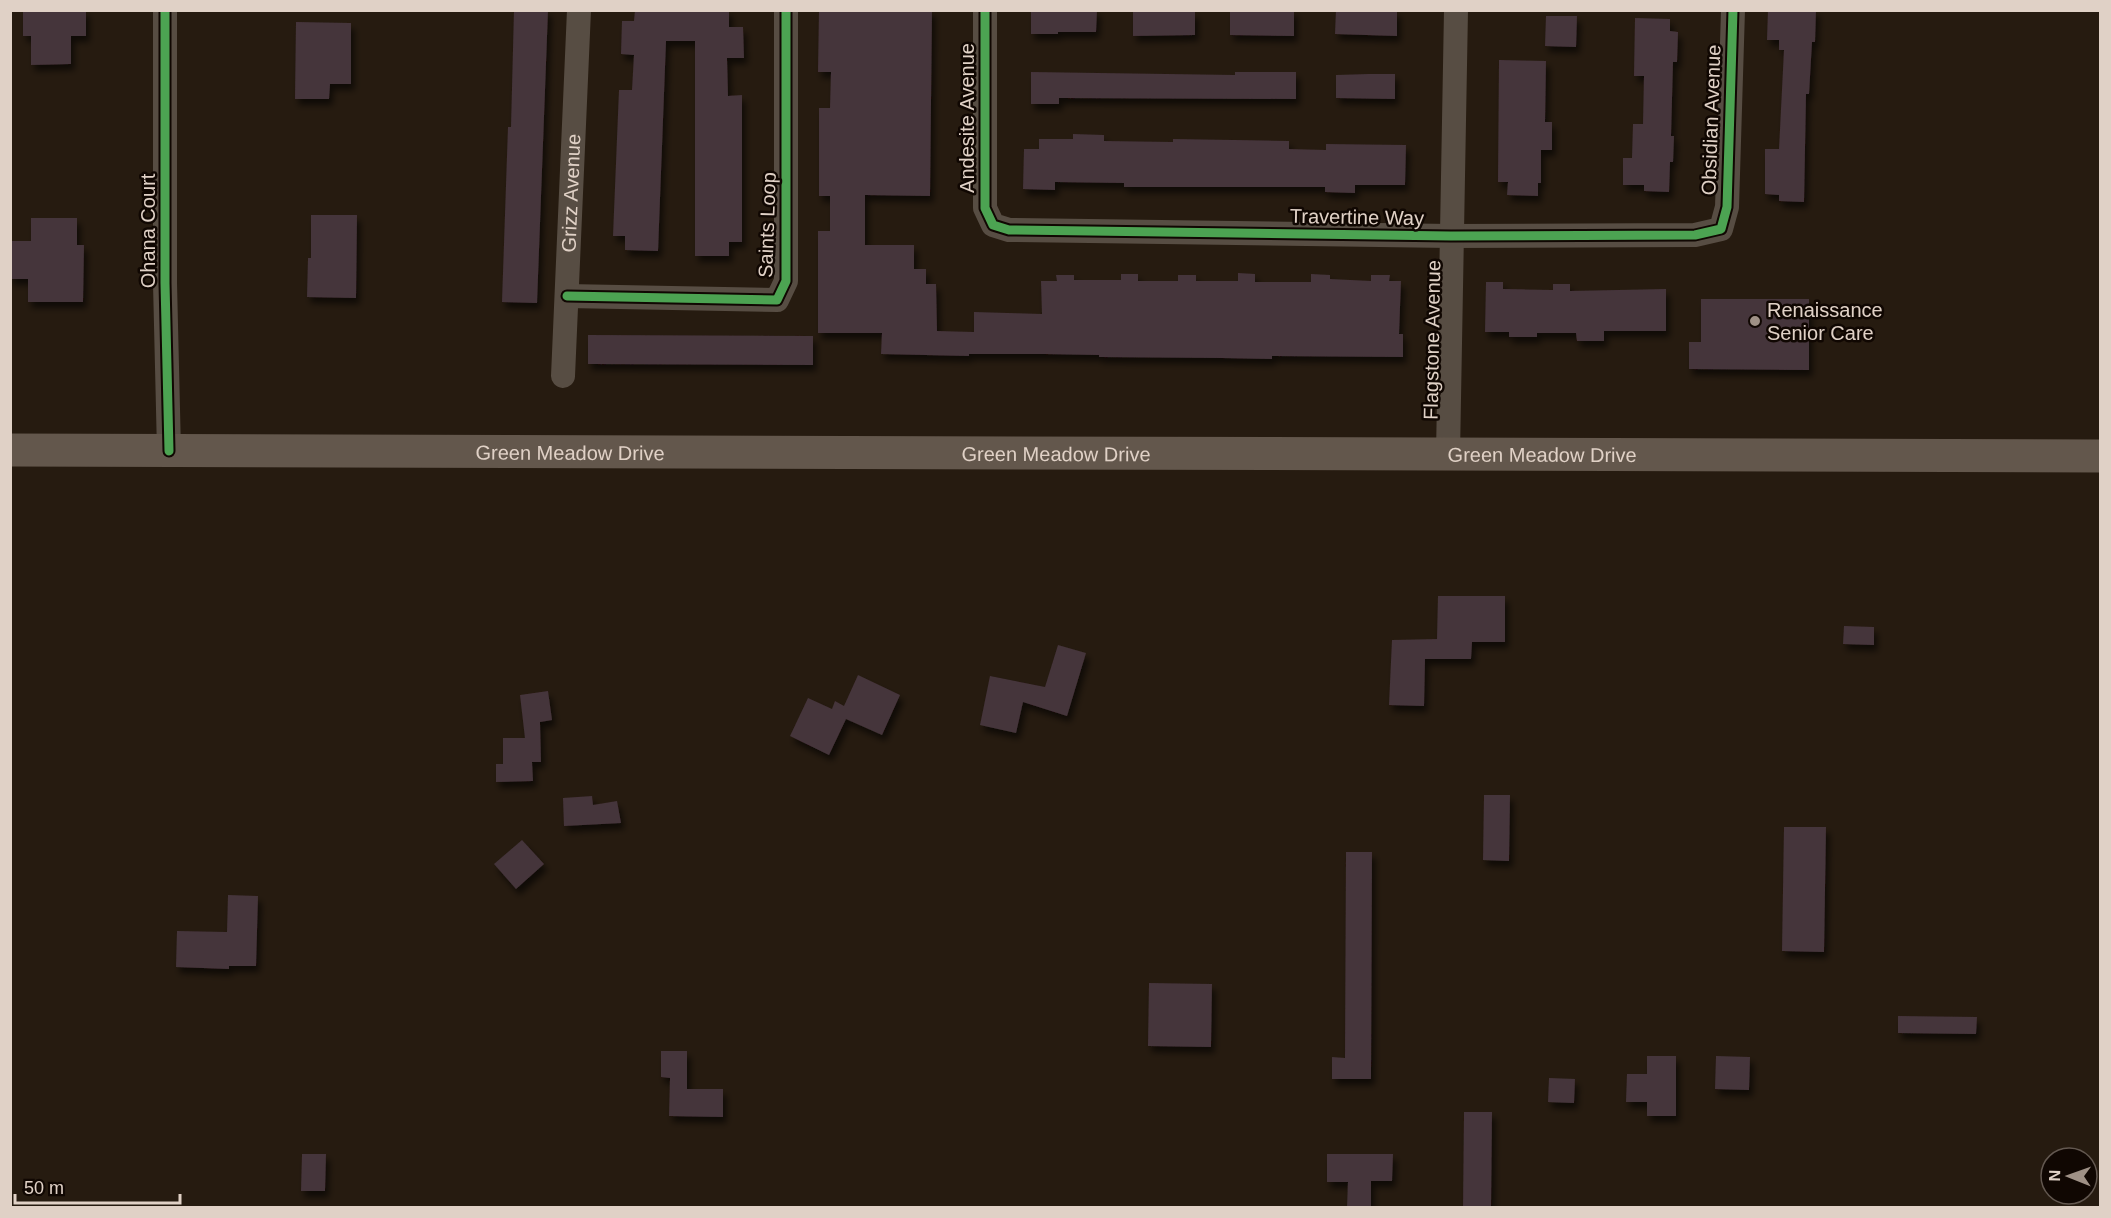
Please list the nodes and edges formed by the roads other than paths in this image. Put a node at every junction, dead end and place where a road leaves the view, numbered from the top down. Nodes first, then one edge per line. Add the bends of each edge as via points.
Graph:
1 (165, 10) edge
2 (579, 10) edge
3 (786, 10) edge
4 (985, 10) edge
5 (1456, 10) edge
6 (1732, 10) edge
7 (993, 225) joint
8 (1721, 229) joint
9 (1451, 236) junction
10 (567, 296) junction
11 (563, 376) dead end
12 (10, 450) edge
13 (169, 451) junction
14 (1448, 454) junction
15 (2100, 456) edge

1 - 13 street, Ohana Court
2 - 10 street, Grizz Avenue
3 - 10 street, Saints Loop via 786,280 777,300
4 - 7 street, Andesite Avenue via 985,208
5 - 9 street, Flagstone Avenue
6 - 8 street, Obsidian Avenue via 1727,207
7 - 9 street, Travertine Way via 1009,230
8 - 9 street, Travertine Way via 1695,236
9 - 14 street, Flagstone Avenue
10 - 11 street, Grizz Avenue
12 - 13 main road, Green Meadow Drive
13 - 14 main road, Green Meadow Drive
14 - 15 main road, Green Meadow Drive

